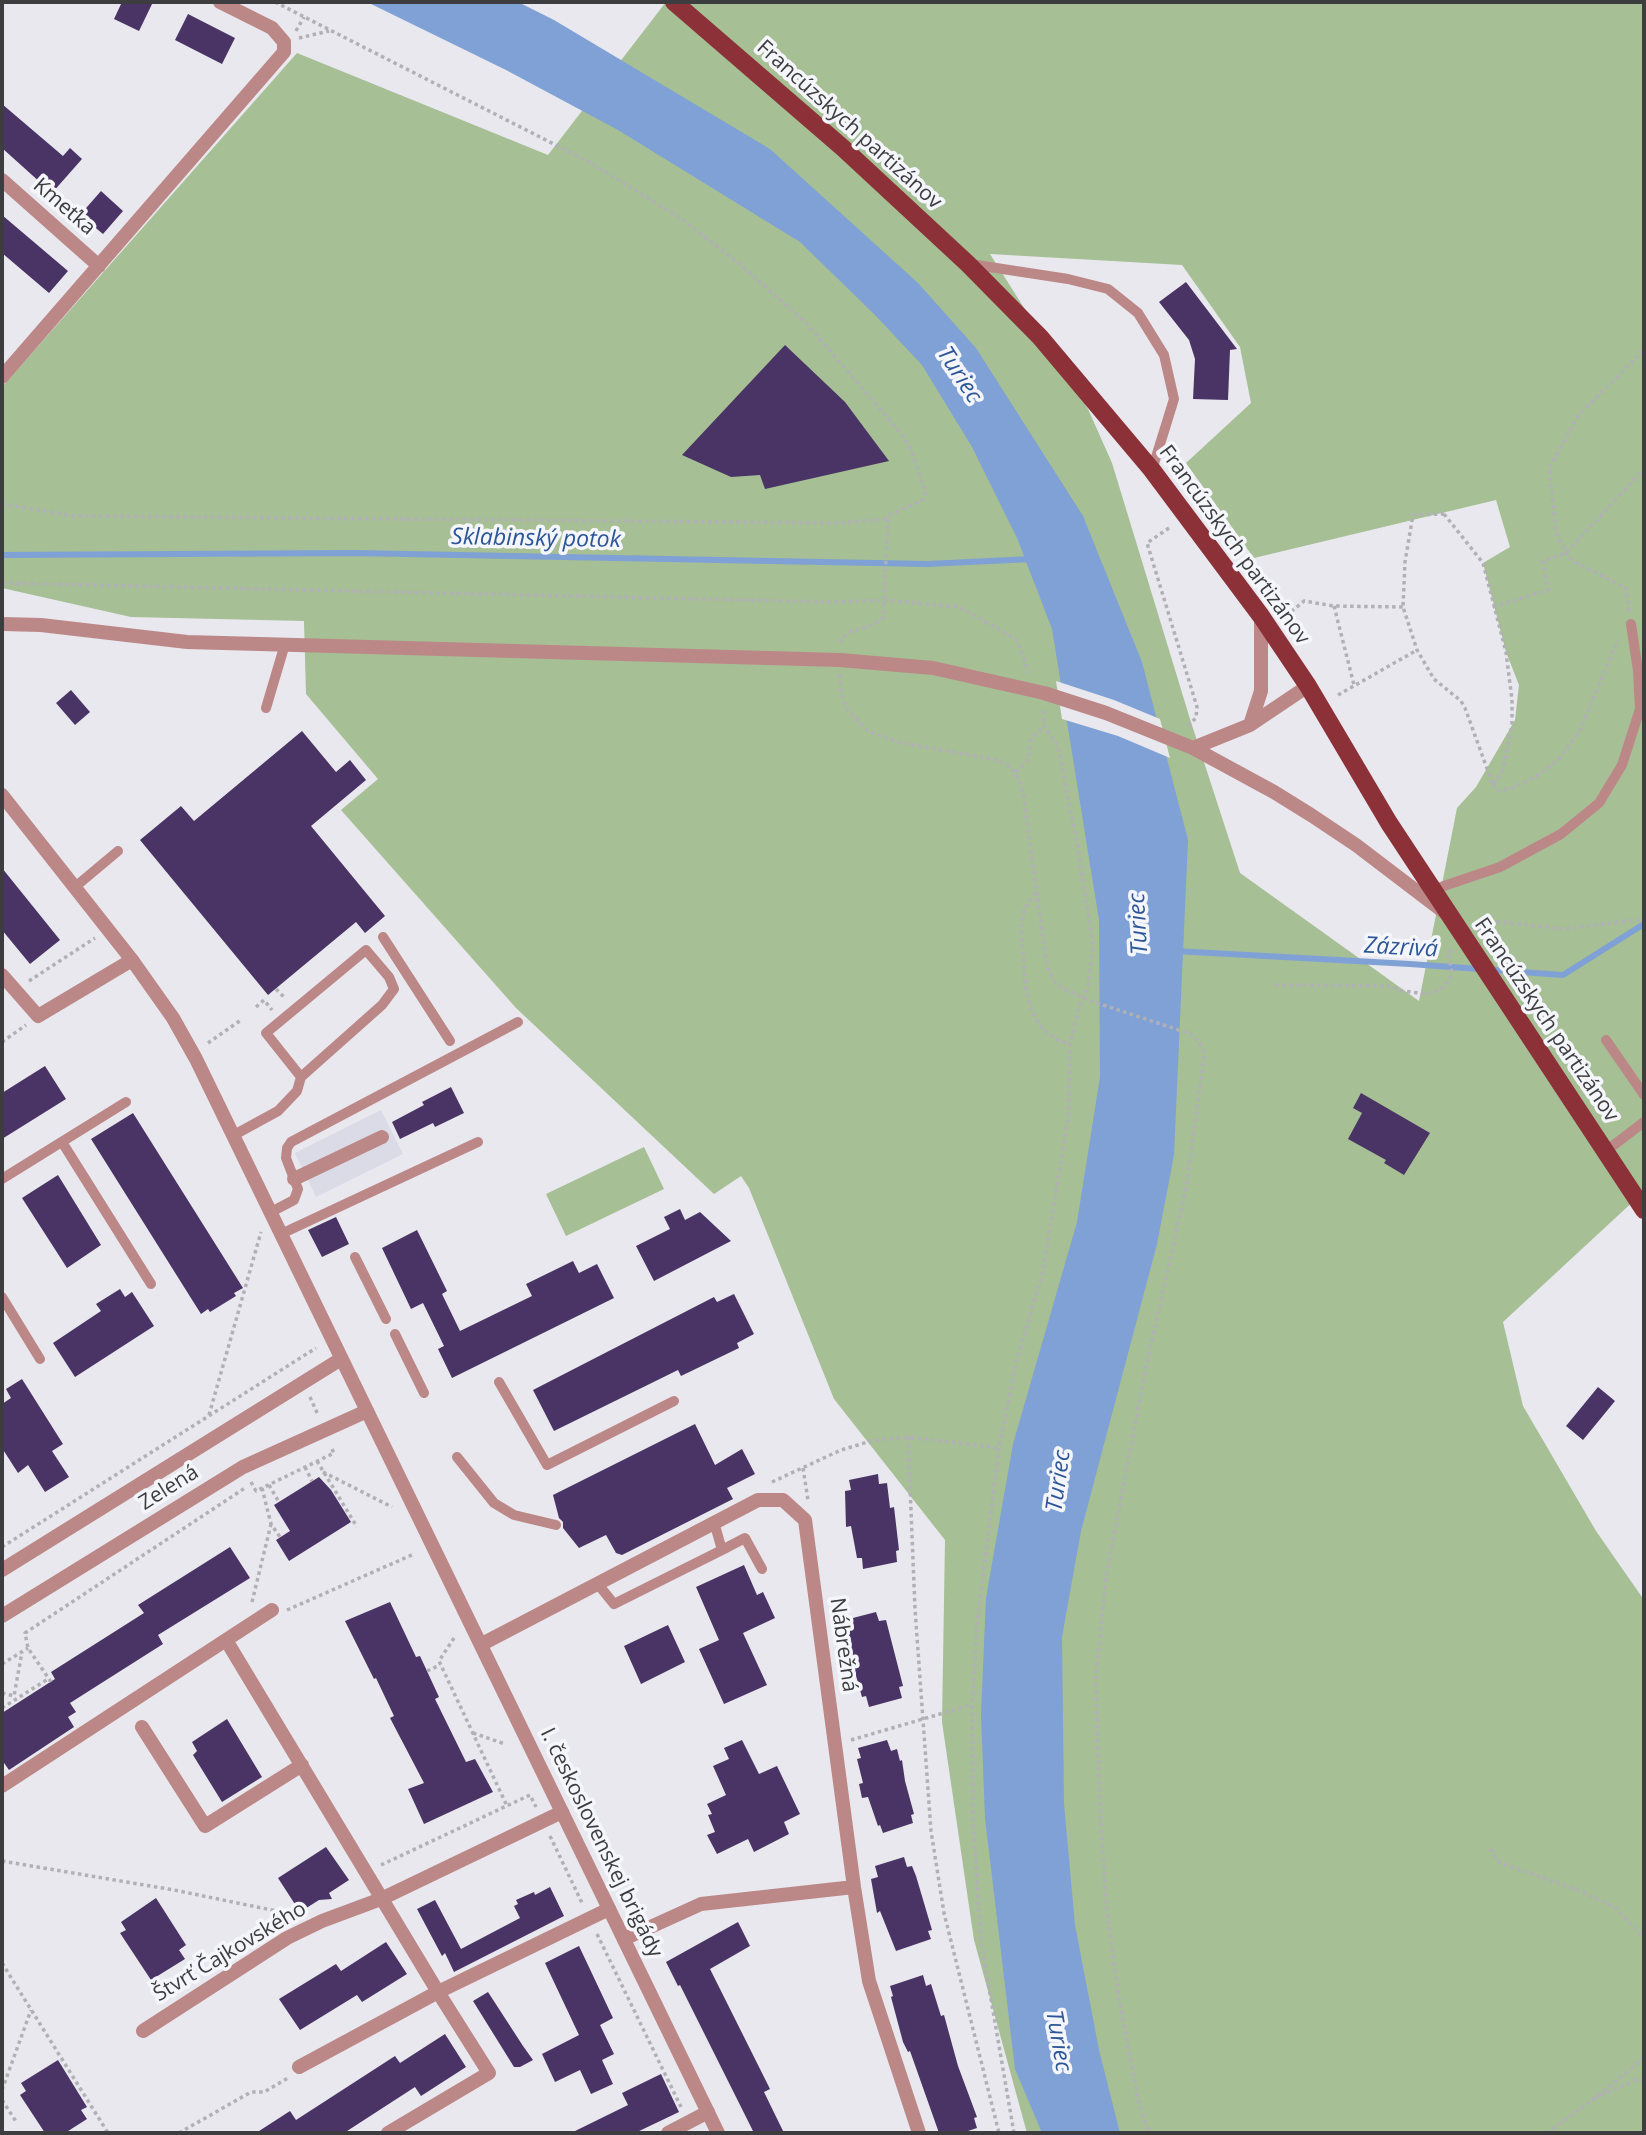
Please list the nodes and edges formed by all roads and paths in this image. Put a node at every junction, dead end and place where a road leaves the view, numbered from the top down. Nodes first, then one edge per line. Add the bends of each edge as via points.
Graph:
1 (220, 2) edge
2 (275, 2) edge
3 (674, 2) edge
4 (304, 17) junction
5 (297, 30) dead end
6 (331, 31) junction
7 (284, 42) junction
8 (2, 180) edge
9 (968, 264) junction
10 (99, 266) junction
11 (1644, 350) edge
12 (2, 377) edge
13 (1644, 469) edge
14 (1152, 470) junction
15 (2, 504) edge
16 (888, 519) junction
17 (1169, 528) dead end
18 (1566, 553) junction
19 (2, 583) edge
20 (885, 600) junction
21 (1334, 606) junction
22 (1403, 607) junction
23 (1493, 607) junction
24 (1261, 616) junction
25 (1286, 616) dead end
26 (2, 624) edge
27 (1632, 624) joint
28 (1620, 635) dead end
29 (285, 644) junction
30 (840, 645) dead end
31 (1417, 650) junction
32 (1026, 664) dead end
33 (840, 673) dead end
34 (1354, 685) junction
35 (1308, 686) junction
36 (1338, 695) dead end
37 (266, 708) dead end
38 (1042, 709) dead end
39 (1250, 725) junction
40 (1044, 726) junction
41 (1183, 729) dead end
42 (1194, 748) junction
43 (1015, 773) junction
44 (1493, 785) junction
45 (2, 795) edge
46 (118, 851) dead end
47 (75, 887) junction
48 (1432, 890) junction
49 (1037, 891) junction
50 (1448, 915) junction
51 (1644, 919) edge
52 (383, 937) dead end
53 (95, 938) dead end
54 (1466, 941) junction
55 (132, 960) junction
56 (2, 975) edge
57 (409, 975) junction
58 (1275, 985) dead end
59 (276, 989) dead end
60 (394, 989) junction
61 (14, 990) junction
62 (1083, 998) junction
63 (286, 999) dead end
64 (38, 1016) junction
65 (241, 1020) dead end
66 (518, 1022) dead end
67 (1606, 1040) dead end
68 (450, 1041) dead end
69 (2, 1042) edge
70 (208, 1043) dead end
71 (1070, 1043) junction
72 (300, 1077) junction
73 (1644, 1095) edge
74 (127, 1102) dead end
75 (1644, 1122) edge
76 (234, 1135) junction
77 (382, 1137) dead end
78 (62, 1142) junction
79 (478, 1142) dead end
80 (1605, 1151) junction
81 (2, 1179) edge
82 (294, 1179) junction
83 (1644, 1210) edge
84 (271, 1212) junction
85 (261, 1232) dead end
86 (281, 1234) junction
87 (355, 1258) dead end
88 (151, 1284) dead end
89 (2, 1297) edge
90 (386, 1319) dead end
91 (395, 1334) dead end
92 (316, 1348) dead end
93 (40, 1359) dead end
94 (341, 1359) junction
95 (499, 1382) dead end
96 (307, 1391) dead end
97 (424, 1393) dead end
98 (674, 1401) dead end
99 (367, 1411) junction
100 (209, 1415) junction
101 (320, 1420) dead end
102 (908, 1437) junction
103 (329, 1442) dead end
104 (999, 1448) junction
105 (457, 1457) dead end
106 (317, 1461) junction
107 (304, 1467) junction
108 (803, 1468) junction
109 (323, 1472) junction
110 (247, 1475) dead end
111 (312, 1481) dead end
112 (252, 1483) junction
113 (269, 1485) junction
114 (262, 1489) junction
115 (758, 1500) junction
116 (279, 1502) dead end
117 (392, 1507) dead end
118 (805, 1520) junction
119 (714, 1521) junction
120 (271, 1524) junction
121 (556, 1525) dead end
122 (357, 1527) dead end
123 (280, 1537) dead end
124 (2, 1547) edge
125 (722, 1550) junction
126 (762, 1569) dead end
127 (2, 1570) edge
128 (597, 1583) junction
129 (252, 1602) dead end
130 (272, 1610) dead end
131 (2, 1616) edge
132 (454, 1638) dead end
133 (226, 1640) junction
134 (482, 1644) junction
135 (28, 1648) junction
136 (22, 1652) junction
137 (2, 1664) edge
138 (440, 1664) junction
139 (427, 1671) dead end
140 (2, 1693) edge
141 (15, 1698) junction
142 (972, 1705) junction
143 (2, 1709) edge
144 (922, 1719) junction
145 (142, 1727) dead end
146 (473, 1733) junction
147 (870, 1735) dead end
148 (506, 1744) dead end
149 (302, 1765) junction
150 (2, 1786) edge
151 (507, 1806) junction
152 (562, 1812) junction
153 (542, 1821) junction
154 (1490, 1849) dead end
155 (2, 1861) edge
156 (367, 1872) junction
157 (854, 1887) junction
158 (382, 1899) junction
159 (609, 1909) junction
160 (590, 1919) junction
161 (322, 1921) junction
162 (1644, 1937) edge
163 (624, 1939) junction
164 (2, 1963) edge
165 (438, 1992) junction
166 (31, 2010) junction
167 (143, 2031) dead end
168 (1644, 2058) edge
169 (299, 2067) joint
170 (1644, 2081) edge
171 (2, 2090) edge
172 (1595, 2098) junction
173 (2, 2099) edge
174 (683, 2111) dead end
175 (708, 2112) junction
176 (17, 2123) dead end
177 (108, 2133) edge
178 (179, 2133) edge
179 (388, 2133) edge
180 (668, 2133) edge
181 (718, 2133) edge
182 (919, 2133) edge
183 (999, 2133) edge
184 (1014, 2133) edge
185 (1149, 2133) edge
186 (1547, 2133) edge

1 - 7 street via 272,29
2 - 4 path
3 - 9 main road, Francúzskych partizánov
4 - 5 path
4 - 6 path
6 - 7 path
6 - 16 path via 591,163 680,218 740,264 797,314 884,411 911,450 925,496
7 - 10 street via 284,52
8 - 10 street, Kmeťka
9 - 14 main road, Francúzskych partizánov via 1040,337
9 - 14 lane via 1108,289 1138,313 1164,355 1174,399
10 - 12 street
11 - 18 path via 1578,416 1549,468 1556,531
13 - 18 path
14 - 24 main road, Francúzskych partizánov
15 - 16 path via 75,516 838,523
16 - 20 path
17 - 41 path via 1147,543 1197,707 1196,718
18 - 23 path via 1543,561 1548,590
18 - 27 path via 1626,588
19 - 20 path
20 - 30 path via 880,622 850,632
20 - 32 path via 960,607 1016,639
21 - 22 path
21 - 25 path via 1304,601
21 - 34 path
22 - 23 path via 1413,515 1444,513 1483,563
22 - 31 path
23 - 44 path via 1513,700 1502,772
24 - 35 main road, Francúzskych partizánov
24 - 39 street via 1261,691
26 - 29 street via 187,642
27 - 48 lane via 1640,709 1622,765 1599,803 1561,834 1500,867
28 - 44 path via 1579,732 1558,760 1512,788 1498,792
29 - 37 lane
29 - 42 street via 840,660 933,668 1044,693
31 - 34 path
31 - 44 path via 1434,679 1465,708
33 - 43 path via 848,711 868,731 897,743 997,760
34 - 36 path
35 - 39 street
35 - 48 main road, Francúzskych partizánov
38 - 40 path
39 - 42 street
40 - 43 path via 1030,741 1030,759
40 - 62 path via 1058,746 1093,946
42 - 50 street via 1311,815
43 - 49 path via 1024,799
45 - 47 street, I. československej brigády
46 - 47 lane
47 - 55 street, I. československej brigády
48 - 50 main road, Francúzskych partizánov
49 - 62 path via 1050,974 1062,990
49 - 71 path via 1024,909 1021,929 1026,991 1039,1024 1059,1041
50 - 54 main road, Francúzskych partizánov
51 - 54 path via 1564,929 1492,921
52 - 57 lane
53 - 61 path
54 - 58 path via 1448,953 1449,982 1427,994 1388,986
54 - 80 main road, Francúzskych partizánov
55 - 64 street
55 - 76 street, I. československej brigády via 173,1018
56 - 61 street
57 - 60 lane
57 - 68 lane
59 - 63 path
60 - 72 lane via 383,1005
60 - 72 lane via 366,950 266,1033
61 - 64 street
62 - 71 path
62 - 185 path via 1191,1034 1203,1048 1204,1057 1184,1201 1105,1577 1096,1675 1107,1910 1118,1994
64 - 69 path
65 - 70 path
66 - 82 lane via 291,1142 286,1158
67 - 73 lane
71 - 104 path via 1069,1113 1042,1275 1016,1363
72 - 76 lane via 298,1091 278,1111
74 - 78 lane
75 - 80 lane
76 - 84 street, I. československej brigády
77 - 82 street
78 - 81 lane
78 - 88 lane
79 - 86 lane
80 - 83 main road, Francúzskych partizánov
82 - 84 lane via 298,1189 294,1200
84 - 86 street, I. československej brigády
85 - 100 path
86 - 94 street, I. československej brigády
87 - 90 lane
89 - 93 lane
91 - 97 lane
92 - 100 path
94 - 99 street, I. československej brigády
94 - 127 street, Zelená
95 - 98 lane via 547,1465
96 - 101 path
99 - 131 street, Zelená via 243,1467
99 - 134 street, I. československej brigády
100 - 124 path
102 - 104 path
102 - 108 path via 871,1441
102 - 144 path
103 - 106 path via 334,1453
104 - 142 path
105 - 121 lane via 494,1503 514,1515
106 - 107 path
106 - 109 path
107 - 111 path
107 - 113 path
108 - 115 path via 757,1490
108 - 118 path via 810,1513
109 - 117 path
109 - 122 path
110 - 112 path
112 - 114 path via 256,1491
112 - 135 path via 25,1633
113 - 114 path
113 - 116 path
114 - 120 path
115 - 118 street via 783,1500
115 - 119 street
118 - 157 street, Nábrežná
119 - 125 lane
119 - 128 street
120 - 123 path
120 - 129 path
125 - 126 lane via 745,1538
125 - 128 lane via 614,1604
128 - 134 street
130 - 133 street
132 - 138 path
133 - 149 street
133 - 150 street
134 - 152 street, I. československej brigády
135 - 136 path
135 - 141 path via 49,1681
136 - 137 path
136 - 141 path
138 - 139 path
138 - 146 path
140 - 141 path
141 - 143 path
142 - 144 path
142 - 184 path via 981,1941
144 - 147 path
144 - 183 path via 931,1831 944,1913
145 - 149 street via 205,1826
146 - 148 path
146 - 151 path
149 - 156 street
151 - 153 path via 530,1795
151 - 156 path
152 - 153 street, Štvrť Čajkovského
152 - 159 street, I. československej brigády
153 - 158 street, Štvrť Čajkovského
153 - 160 path
154 - 162 path via 1500,1863 1613,1906
155 - 161 path
156 - 158 street
157 - 163 street via 701,1903
157 - 182 street, Nábrežná via 869,1981
158 - 161 street, Štvrť Čajkovského
158 - 165 street
159 - 160 street
159 - 163 street, I. československej brigády
160 - 165 street
160 - 174 path
161 - 167 street, Štvrť Čajkovského via 287,1938
163 - 175 street, I. československej brigády
164 - 166 path
165 - 169 street
165 - 179 street via 489,2073
166 - 171 path
166 - 177 path
168 - 172 path
169 - 178 path via 264,2092 251,2091
170 - 172 path via 1636,2080
172 - 186 path
173 - 176 path
175 - 180 street
175 - 181 street, I. československej brigády

